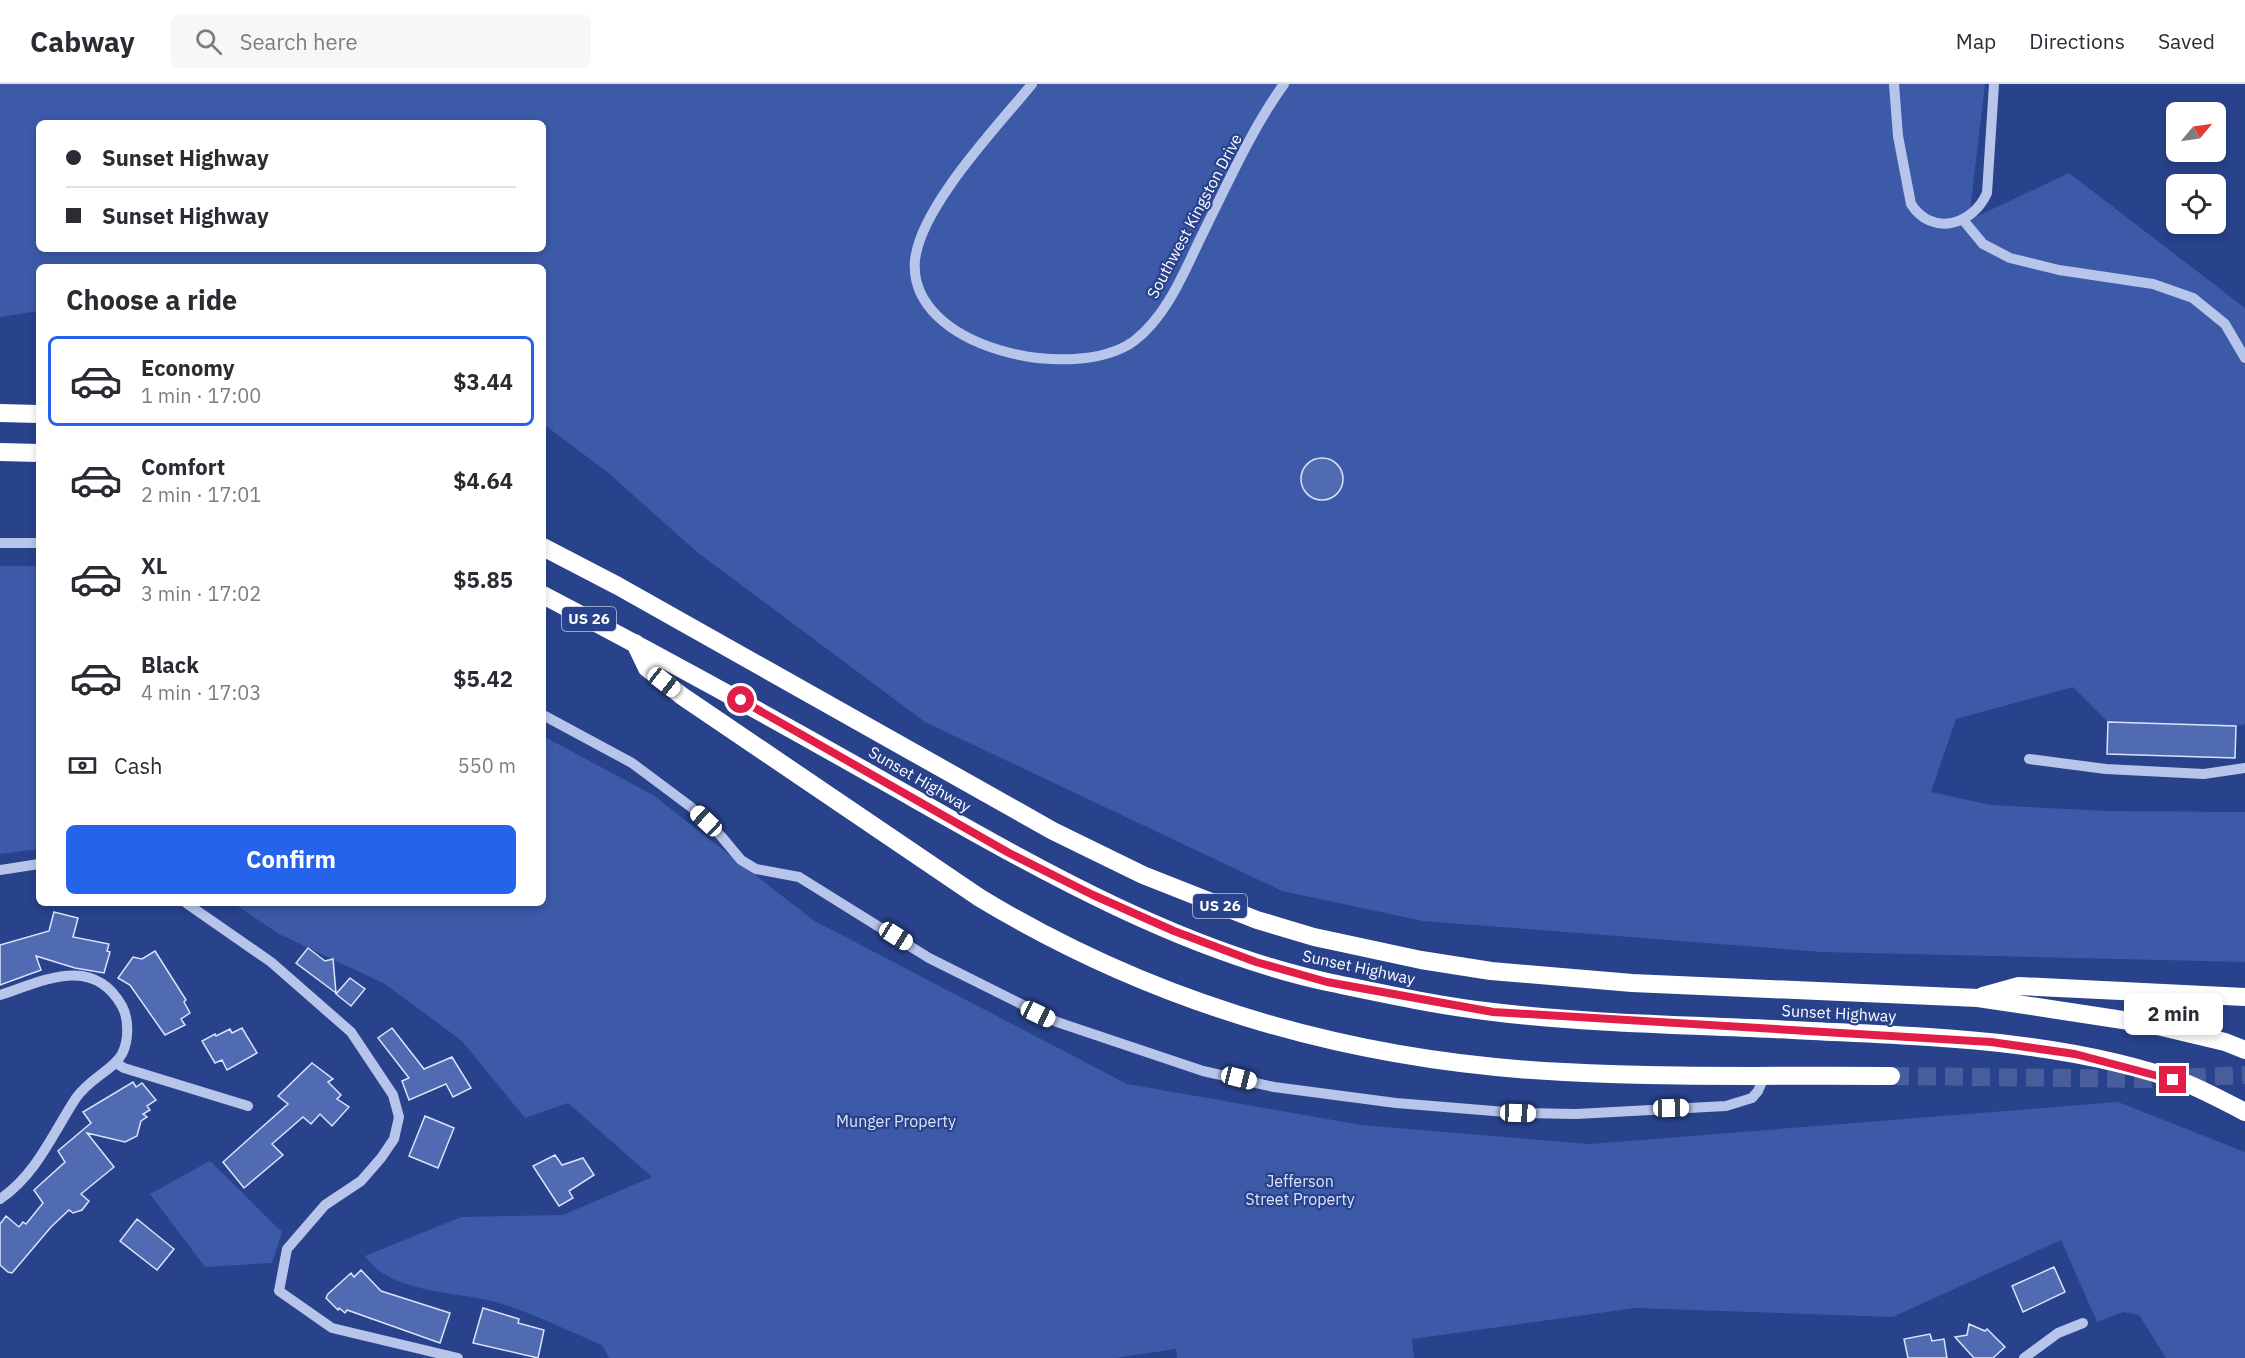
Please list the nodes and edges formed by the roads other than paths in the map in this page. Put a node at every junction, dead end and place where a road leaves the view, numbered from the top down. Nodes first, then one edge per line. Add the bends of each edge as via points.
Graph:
1 (1032, 84) edge
2 (1284, 84) edge
3 (1894, 84) edge
4 (1994, 84) edge
5 (1964, 221) junction
6 (2245, 358) edge
7 (0, 413) edge
8 (36, 414) edge
9 (0, 452) edge
10 (36, 453) edge
11 (0, 543) edge
12 (36, 543) edge
13 (546, 549) edge
14 (546, 597) edge
15 (635, 643) junction
16 (546, 717) edge
17 (2029, 759) dead end
18 (2245, 768) edge
19 (36, 864) edge
20 (0, 870) edge
21 (190, 906) edge
22 (0, 995) edge
23 (1978, 998) junction
24 (2245, 998) edge
25 (2245, 1050) edge
26 (116, 1062) junction
27 (1765, 1075) junction
28 (1892, 1076) tunnel mouth
29 (248, 1106) dead end
30 (2245, 1112) edge
31 (0, 1199) edge
32 (2083, 1323) dead end
33 (458, 1358) edge
34 (2024, 1358) edge

1 - 2 street, Southwest Kingston Drive via 936,208 919,244 915,276 935,311 966,337 1016,356 1080,360 1121,349 1153,322 1175,289 1226,186
3 - 5 street via 1898,136 1911,204 1929,222
4 - 5 street via 1987,193 1982,205
5 - 6 street via 1983,244 2010,258 2059,270 2153,284 2193,298 2225,324
7 - 8 highway
9 - 10 highway
11 - 12 street
13 - 23 highway, Sunset Highway / US 26 via 1053,831 1143,875 1257,920 1366,950 1491,972 1632,983
14 - 15 highway, Sunset Highway / US 26
15 - 27 highway via 647,669 682,696 980,898 1081,954 1189,1000 1315,1037 1431,1059 1564,1072
15 - 30 highway, Sunset Highway / US 26 via 1009,853 1144,918 1256,962 1327,982 1493,1012 1991,1042 2075,1054 2191,1085
16 - 27 street via 632,764 691,807 741,860 756,869 800,878 930,958 1057,1023 1203,1071 1274,1087 1396,1103 1576,1114 1726,1106 1752,1098
17 - 18 street via 2106,770 2204,774
19 - 20 street
21 - 33 street via 271,962 351,1032 393,1095 399,1117 394,1139 381,1158 361,1181 325,1205 287,1249 279,1291 332,1328
22 - 26 street via 69,975 103,983 117,998 127,1023 125,1047
23 - 24 highway via 2019,986
23 - 25 highway, Sunset Highway / US 26 via 2149,1024
26 - 29 street via 124,1068
26 - 31 street via 86,1086 27,1175
27 - 28 highway
32 - 34 street via 2058,1333

